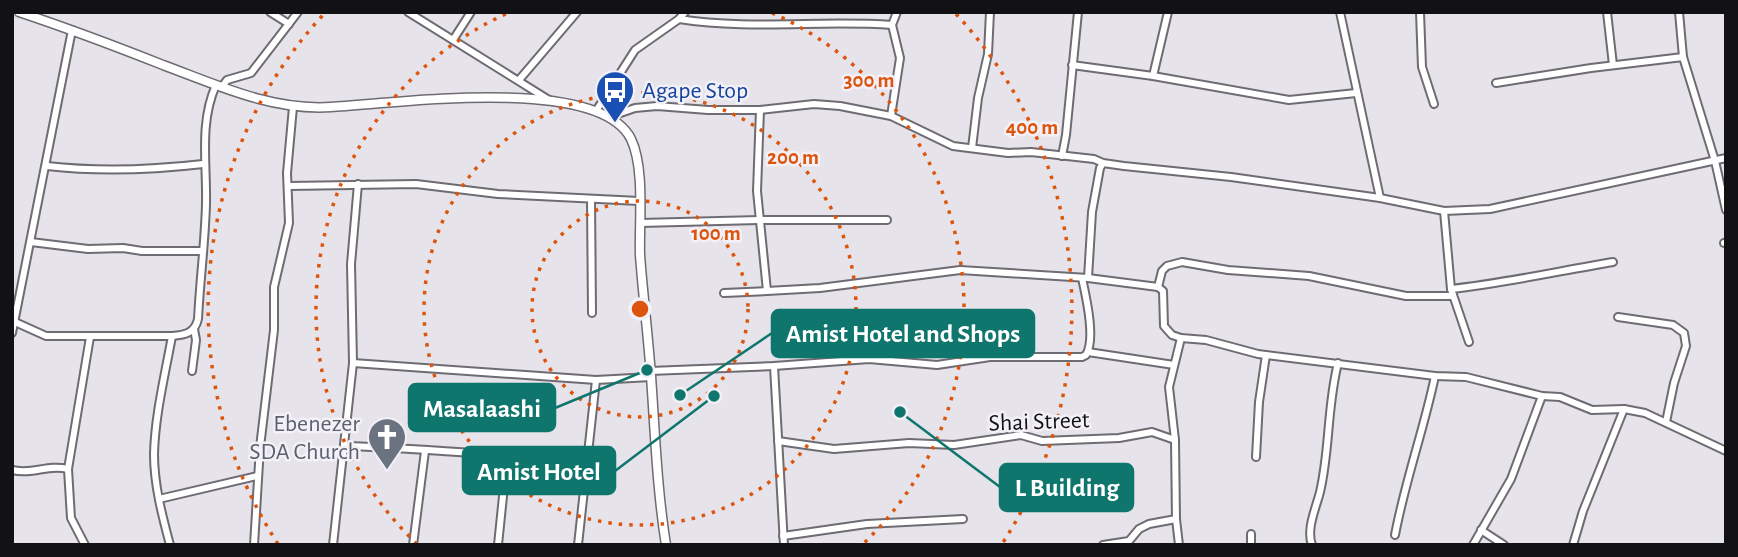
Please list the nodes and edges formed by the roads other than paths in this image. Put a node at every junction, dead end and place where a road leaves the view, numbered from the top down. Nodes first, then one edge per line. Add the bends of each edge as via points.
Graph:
1 (19, 12) edge
2 (270, 12) edge
3 (298, 12) edge
4 (408, 12) edge
5 (471, 12) edge
6 (578, 12) edge
7 (685, 12) edge
8 (897, 12) edge
9 (990, 12) edge
10 (1078, 12) edge
11 (1168, 12) edge
12 (1340, 12) edge
13 (1420, 12) edge
14 (1607, 12) edge
15 (1679, 12) edge
16 (679, 19) junction
17 (289, 24) junction
18 (892, 25) junction
19 (72, 30) junction
20 (453, 40) junction
21 (1684, 57) junction
22 (1072, 65) junction
23 (1613, 65) junction
24 (1153, 76) junction
25 (519, 80) junction
26 (1496, 83) dead end
27 (219, 86) junction
28 (1356, 93) junction
29 (551, 100) junction
30 (1434, 104) dead end
31 (293, 107) junction
32 (760, 110) junction
33 (596, 111) junction
34 (891, 116) junction
35 (609, 117) junction
36 (972, 148) junction
37 (1062, 156) junction
38 (1726, 159) edge
39 (1715, 161) junction
40 (1103, 163) junction
41 (204, 164) junction
42 (47, 166) junction
43 (358, 184) junction
44 (289, 186) junction
45 (1380, 198) junction
46 (591, 199) junction
47 (639, 201) junction
48 (1444, 211) junction
49 (1726, 211) edge
50 (760, 220) junction
51 (887, 220) dead end
52 (640, 223) junction
53 (31, 242) junction
54 (202, 251) junction
55 (1613, 262) dead end
56 (1085, 278) junction
57 (1158, 286) junction
58 (767, 291) junction
59 (724, 293) dead end
60 (1452, 293) junction
61 (592, 313) dead end
62 (1618, 317) dead end
63 (15, 322) junction
64 (194, 329) junction
65 (12, 333) edge
66 (172, 336) junction
67 (90, 337) junction
68 (1181, 338) junction
69 (1469, 342) dead end
70 (1088, 352) junction
71 (1266, 355) junction
72 (353, 363) junction
73 (1338, 363) junction
74 (1174, 365) junction
75 (774, 366) junction
76 (192, 371) dead end
77 (651, 374) junction
78 (1435, 376) junction
79 (596, 380) junction
80 (1542, 396) junction
81 (1624, 409) junction
82 (1665, 422) junction
83 (1175, 440) junction
84 (778, 442) junction
85 (344, 446) junction
86 (425, 451) junction
87 (1726, 451) edge
88 (507, 457) junction
89 (1256, 457) dead end
90 (587, 459) junction
91 (68, 469) junction
92 (12, 470) edge
93 (257, 476) junction
94 (159, 499) junction
95 (963, 519) dead end
96 (1176, 519) junction
97 (1481, 530) junction
98 (1251, 534) dead end
99 (1395, 535) dead end
100 (783, 536) junction
101 (85, 545) edge
102 (170, 545) edge
103 (254, 545) edge
104 (333, 545) edge
105 (413, 545) edge
106 (498, 545) edge
107 (578, 545) edge
108 (666, 545) edge
109 (784, 545) edge
110 (1103, 545) edge
111 (1179, 545) edge
112 (1251, 545) edge
113 (1312, 545) edge
114 (1473, 545) edge
115 (1504, 545) edge
116 (1573, 545) edge

1 - 19 street
2 - 17 street
3 - 17 street
4 - 20 street
5 - 20 street
6 - 25 street
7 - 16 street
8 - 18 street
9 - 36 street via 988,54
10 - 22 street
11 - 24 street
12 - 28 street
13 - 30 street via 1422,67
14 - 23 street
15 - 21 street
16 - 18 street via 749,26
16 - 33 street via 635,50
17 - 27 street via 251,73
18 - 34 street via 900,58
19 - 27 street
19 - 42 street
20 - 25 street
21 - 23 street
21 - 39 street
22 - 24 street
22 - 37 street
23 - 26 street
24 - 28 street via 1289,100
25 - 29 street
27 - 31 street
27 - 41 street via 210,99
28 - 45 street
29 - 31 street via 495,98
29 - 33 street
31 - 44 street
32 - 34 street via 814,104
32 - 35 street via 635,107
32 - 50 street
33 - 35 street
34 - 36 street via 953,145
35 - 47 street via 625,130 634,147
36 - 37 street
37 - 40 street
38 - 39 street
39 - 48 street via 1490,209
39 - 49 street
40 - 45 street
40 - 56 street
41 - 42 street via 90,171
41 - 54 street
42 - 53 street
43 - 44 street
43 - 46 street via 416,184
43 - 72 street via 351,264
44 - 93 street via 289,223 274,288 274,330
45 - 48 street
46 - 47 street
46 - 61 street
47 - 52 street
48 - 60 street
50 - 51 street
50 - 52 street
50 - 58 street
52 - 77 street
53 - 54 street via 88,249
53 - 63 street
54 - 64 street
55 - 60 street
56 - 57 street
56 - 58 street via 960,270
56 - 70 street
57 - 60 street via 1162,271 1182,262 1310,276 1406,296
57 - 68 street via 1163,291 1164,326
58 - 59 street
60 - 69 street
62 - 82 street via 1673,325 1684,333 1686,346
63 - 65 street
63 - 67 street via 46,336
64 - 66 street
64 - 76 street via 197,340
66 - 67 street
66 - 94 street via 154,454
67 - 91 street
68 - 71 street
68 - 74 street
70 - 74 street
70 - 75 street via 1082,357 990,357 937,365 869,359
71 - 73 street
71 - 89 street
72 - 79 street
72 - 85 street
73 - 78 street
73 - 113 street via 1325,470 1310,531
74 - 83 street via 1169,387
75 - 77 street via 692,366
75 - 84 street
77 - 79 street
77 - 108 street
78 - 80 street via 1466,377
78 - 99 street
79 - 90 street
80 - 81 street via 1560,397 1592,410
80 - 97 street via 1511,479
81 - 82 street
81 - 116 street
82 - 87 street
83 - 84 street, Shai Street via 1152,432 1119,438 1042,441 1021,435 954,445 834,449
83 - 96 street
84 - 100 street
85 - 86 street
85 - 104 street
86 - 88 street
86 - 105 street
88 - 90 street
88 - 106 street
90 - 107 street
91 - 92 street
91 - 101 street via 71,519
93 - 94 street
93 - 103 street
94 - 102 street
95 - 100 street via 867,524
96 - 110 street via 1149,524 1129,541
96 - 111 street
97 - 114 street
97 - 115 street
98 - 112 street
100 - 109 street

